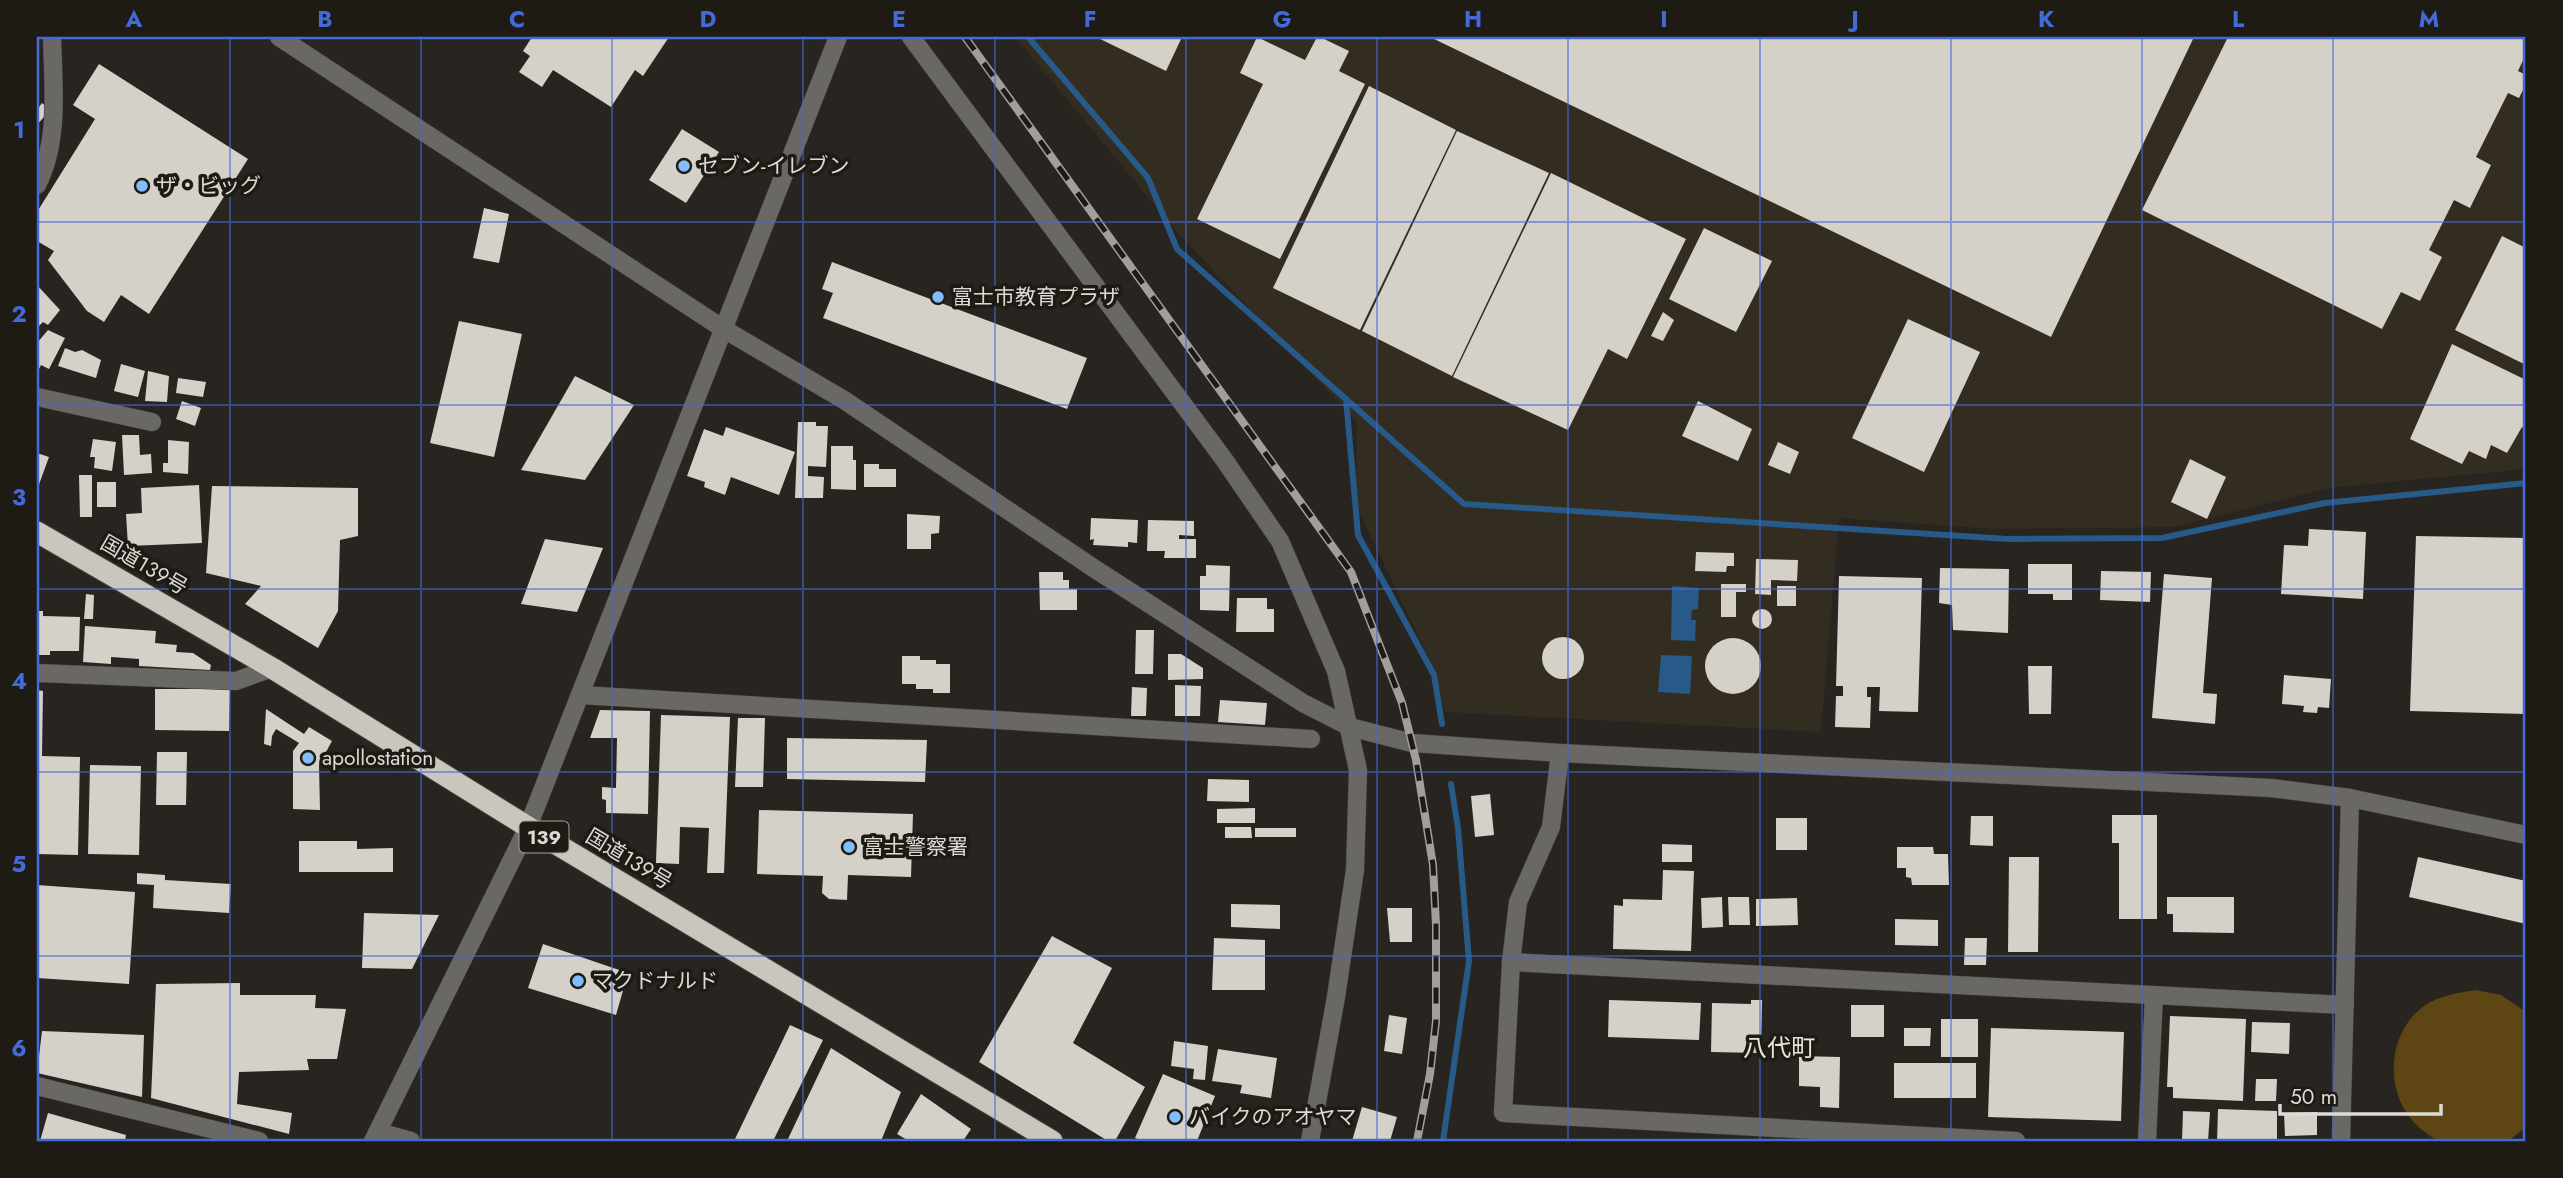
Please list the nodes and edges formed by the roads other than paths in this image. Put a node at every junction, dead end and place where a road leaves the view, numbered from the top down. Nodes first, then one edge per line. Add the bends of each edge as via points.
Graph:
1 (52, 37) edge
2 (279, 37) edge
3 (838, 37) edge
4 (912, 37) edge
5 (37, 185) edge
6 (722, 328) junction
7 (37, 397) edge
8 (152, 422) dead end
9 (37, 532) edge
10 (272, 668) junction
11 (37, 673) edge
12 (581, 695) junction
13 (1350, 727) junction
14 (1311, 738) dead end
15 (1560, 753) junction
16 (2350, 798) junction
17 (528, 827) junction
18 (2526, 835) edge
19 (1511, 962) junction
20 (2154, 995) junction
21 (2345, 1005) junction
22 (37, 1086) edge
23 (375, 1136) edge
24 (1975, 1140) edge
25 (259, 1141) edge
26 (411, 1141) edge
27 (1052, 1141) edge
28 (1310, 1141) edge
29 (2016, 1141) edge
30 (2147, 1141) edge
31 (2341, 1141) edge

1 - 5 street via 53,131
2 - 6 street
3 - 6 street
4 - 13 street via 1280,541 1336,671
6 - 12 street
6 - 13 street via 844,400 1303,704
7 - 8 street
9 - 10 highway, 国道139号 / 139
10 - 11 street via 236,681
10 - 17 highway, 国道139号 / 139
12 - 14 street
12 - 17 street
13 - 15 street via 1412,743
13 - 28 street via 1358,770 1355,870
15 - 16 street via 2272,788
15 - 19 street via 1551,827 1518,902
16 - 18 street
16 - 21 street
17 - 23 street
17 - 27 highway, 国道139号 / 139
19 - 20 street
19 - 24 street via 1503,1113
20 - 21 street
20 - 30 street
21 - 31 street
22 - 25 street
23 - 26 street
24 - 29 street

